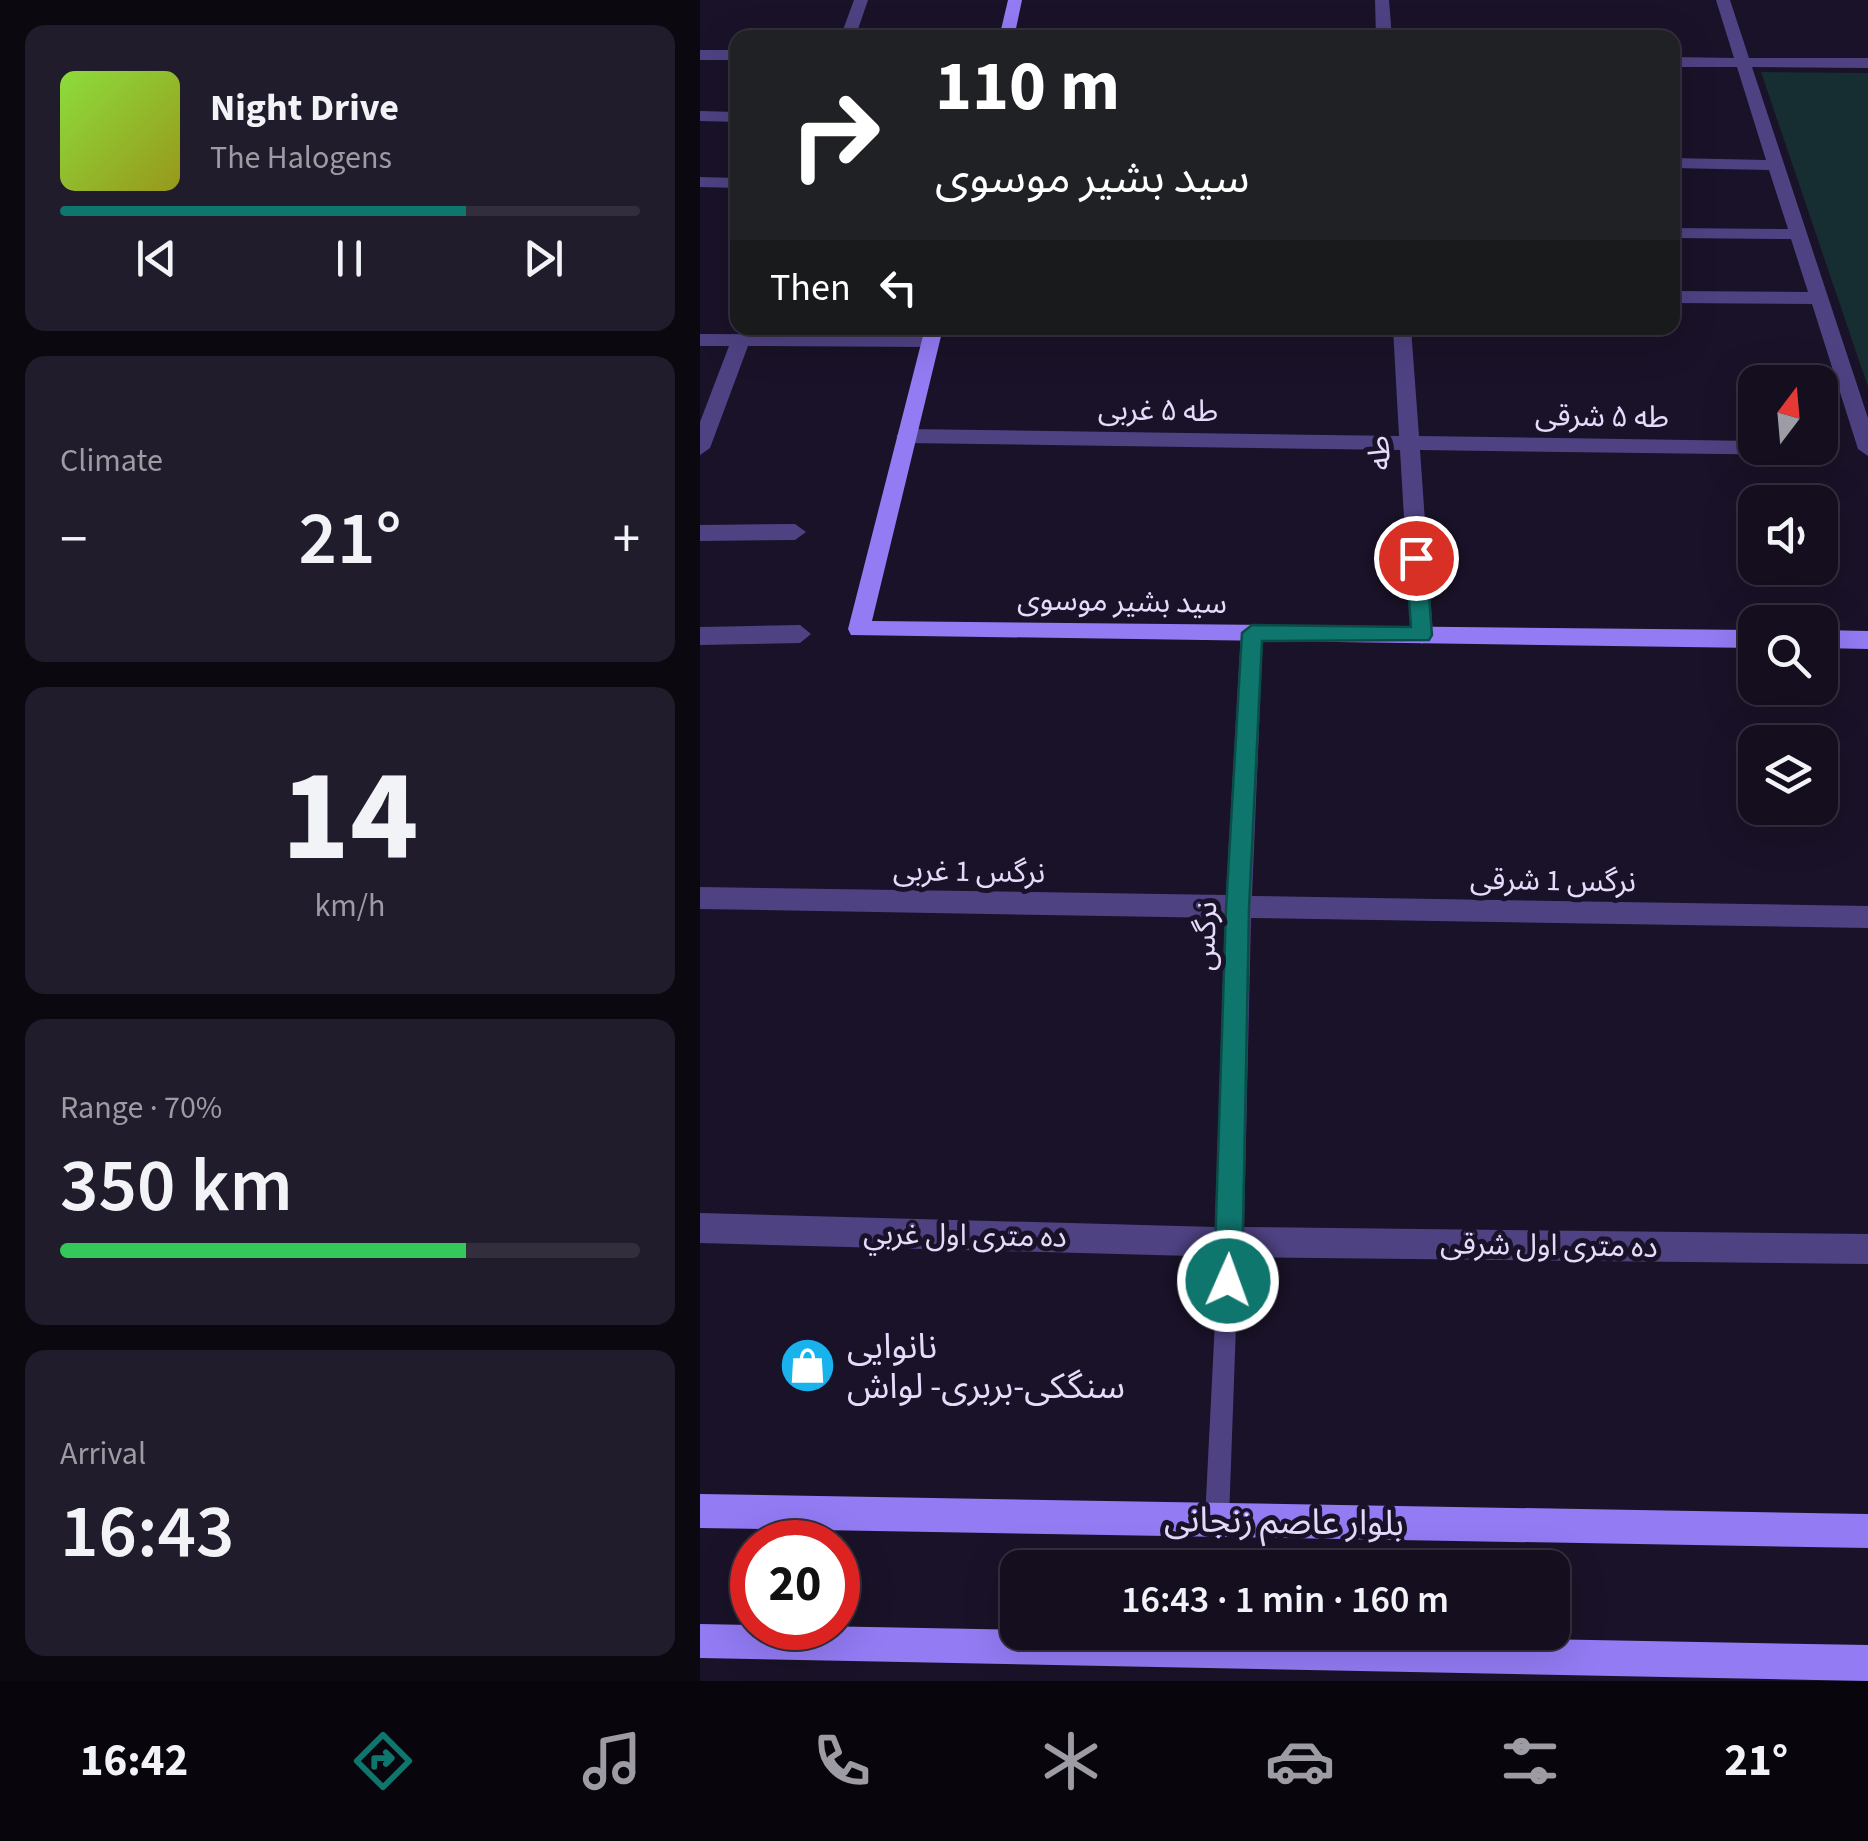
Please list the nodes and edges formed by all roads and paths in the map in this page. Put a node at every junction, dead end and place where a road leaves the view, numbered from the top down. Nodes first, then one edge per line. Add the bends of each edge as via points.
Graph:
1 (861, 0) edge
2 (1015, 0) edge
3 (1382, 0) edge
4 (1723, 0) edge
5 (850, 30) edge
6 (1008, 30) edge
7 (1384, 30) edge
8 (700, 54) edge
9 (730, 55) edge
10 (1680, 62) edge
11 (1743, 62) junction
12 (1868, 63) edge
13 (700, 116) edge
14 (730, 117) edge
15 (1680, 164) edge
16 (1776, 164) junction
17 (700, 182) edge
18 (730, 182) edge
19 (1680, 233) edge
20 (1798, 234) junction
21 (1680, 297) edge
22 (1819, 298) junction
23 (900, 335) edge
24 (932, 335) edge
25 (1402, 335) edge
26 (700, 340) edge
27 (740, 340) junction
28 (906, 436) junction
29 (1409, 443) junction
30 (1738, 447) edge
31 (700, 448) edge
32 (1868, 450) edge
33 (700, 532) edge
34 (794, 532) dead end
35 (1252, 633) junction
36 (800, 634) dead end
37 (1422, 635) junction
38 (700, 636) edge
39 (1738, 639) edge
40 (1838, 640) edge
41 (1868, 640) edge
42 (700, 898) edge
43 (1238, 909) junction
44 (1868, 917) edge
45 (700, 1228) edge
46 (1230, 1242) junction
47 (1868, 1249) edge
48 (700, 1511) edge
49 (1218, 1520) junction
50 (1868, 1531) edge
51 (700, 1641) edge
52 (1868, 1663) edge
53 (1736, 1671) edge

1 - 5 street
2 - 6 main road
3 - 7 street
4 - 11 street
8 - 9 street
10 - 11 street
11 - 12 street
11 - 16 street
13 - 14 street
15 - 16 street
16 - 20 street
17 - 18 street
19 - 20 street
20 - 22 street
21 - 22 street
22 - 32 street
23 - 27 street
24 - 28 main road, سید بشیر موسوی
25 - 29 street, طه
26 - 27 street
27 - 31 street
28 - 29 street, طه ۵ غربی
28 - 35 main road, سید بشیر موسوی via 859,628
29 - 30 street, طه ۵ شرقی
29 - 37 street, طه
33 - 34 street
35 - 37 main road, سید بشیر موسوی
35 - 43 street, نرگس
36 - 38 street
37 - 39 main road, سید بشیر موسوی
40 - 41 main road
42 - 43 street, نرگس 1 غربی
43 - 44 street, نرگس 1 شرقی
43 - 46 street, نرگس
45 - 46 street, ده متری اول غربي
46 - 47 street, ده متری اول شرقی
46 - 49 lane
48 - 49 main road, بلوار عاصم زنجانی
49 - 50 main road, بلوار عاصم زنجانی
51 - 53 main road
52 - 53 main road

